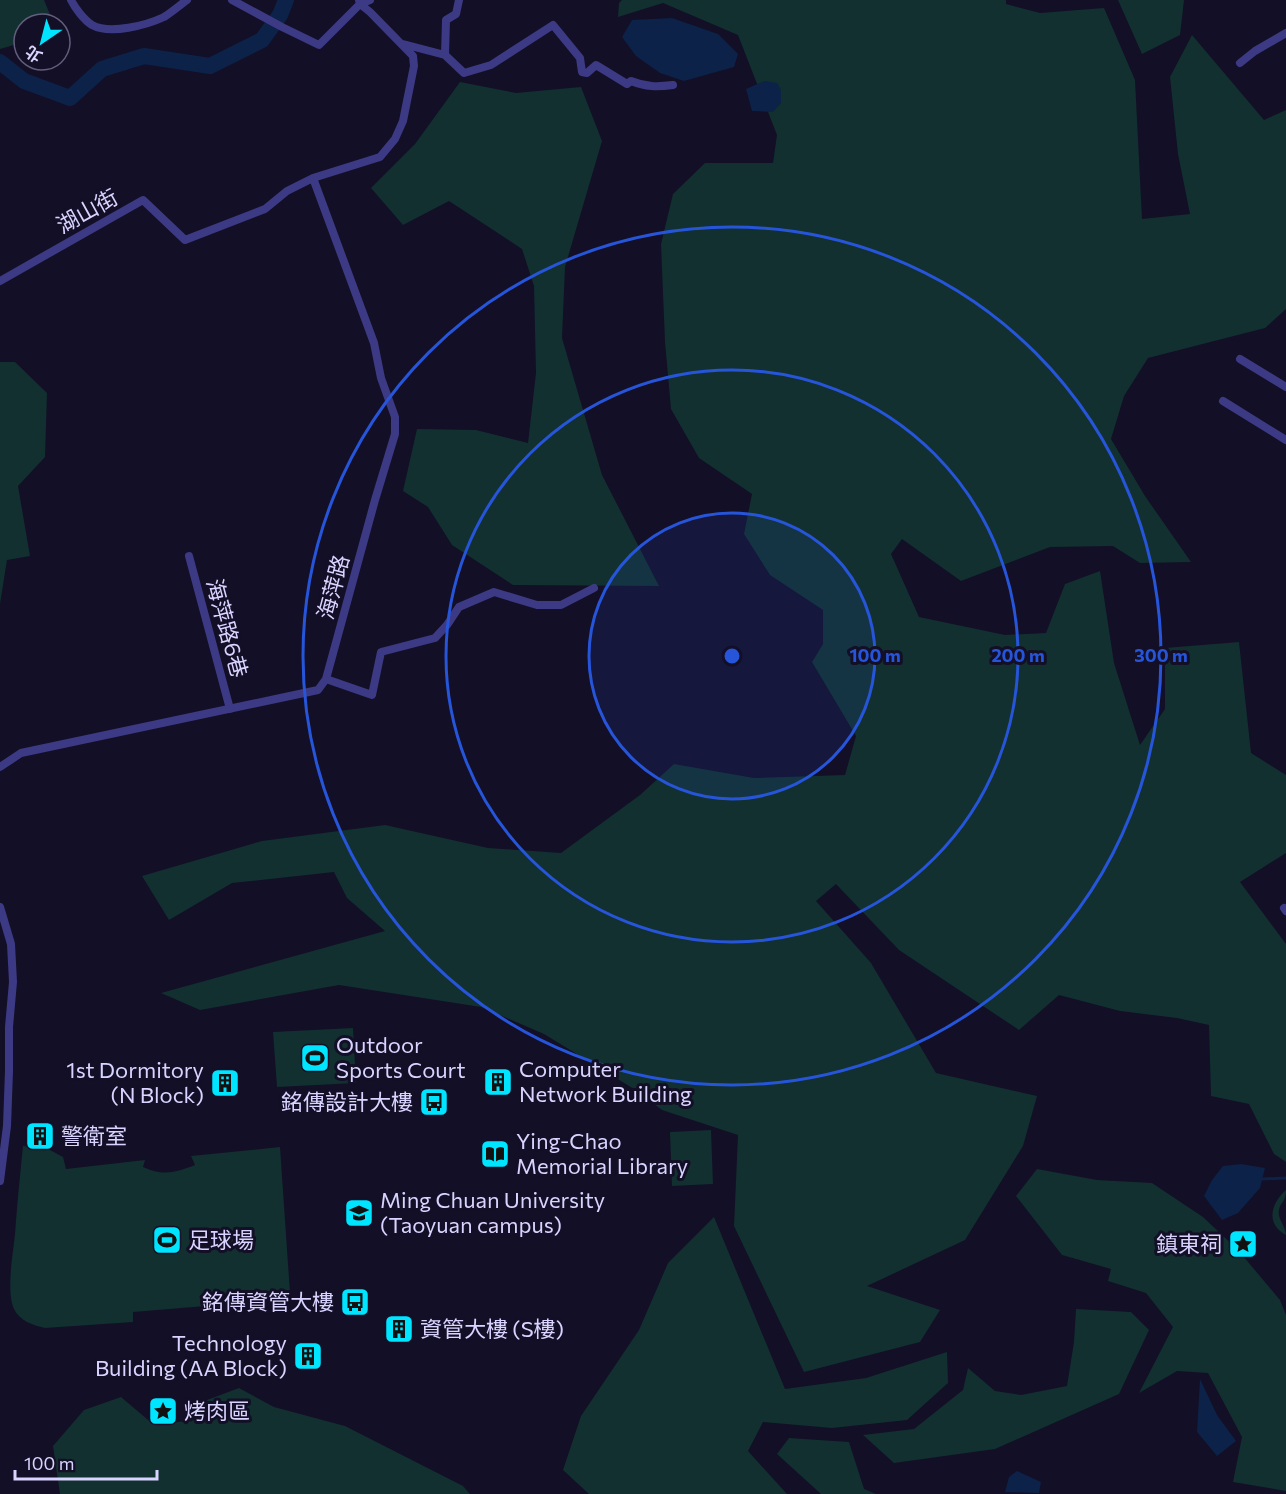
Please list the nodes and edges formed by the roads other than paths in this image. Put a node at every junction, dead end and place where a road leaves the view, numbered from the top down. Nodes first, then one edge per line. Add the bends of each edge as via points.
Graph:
1 (71, 0) edge
2 (187, 0) edge
3 (232, 0) edge
4 (370, 0) edge
5 (459, 0) edge
6 (359, 2) edge
7 (1286, 33) edge
8 (401, 44) junction
9 (445, 55) junction
10 (1240, 63) dead end
11 (673, 86) dead end
12 (313, 178) junction
13 (0, 281) edge
14 (1240, 359) dead end
15 (1286, 387) edge
16 (1223, 401) dead end
17 (1286, 440) edge
18 (189, 556) dead end
19 (594, 588) dead end
20 (326, 679) junction
21 (230, 709) junction
22 (0, 767) edge
23 (0, 907) edge
24 (0, 1181) edge

1 - 2 street via 92,25 118,28 136,27 165,16
3 - 6 street via 319,45
4 - 6 street
5 - 9 street via 456,14 446,20
6 - 8 street
7 - 10 street
8 - 9 street
8 - 12 street via 413,56 414,66 403,121 394,139 380,157
9 - 11 street via 464,72 491,65 553,25 580,58 582,72 587,73 596,65 627,84 631,81 655,88
12 - 13 street, 湖山街 via 264,209 184,240 142,200
12 - 20 street, 海萍路 via 374,344 395,417 395,434
14 - 15 street
16 - 17 street
18 - 21 street, 海萍路6巷
19 - 20 street via 561,605 537,605 494,592 459,607 435,638 381,652 372,695
20 - 21 street via 318,690
21 - 22 street via 21,753
23 - 24 street via 11,944 13,982 7,1126

